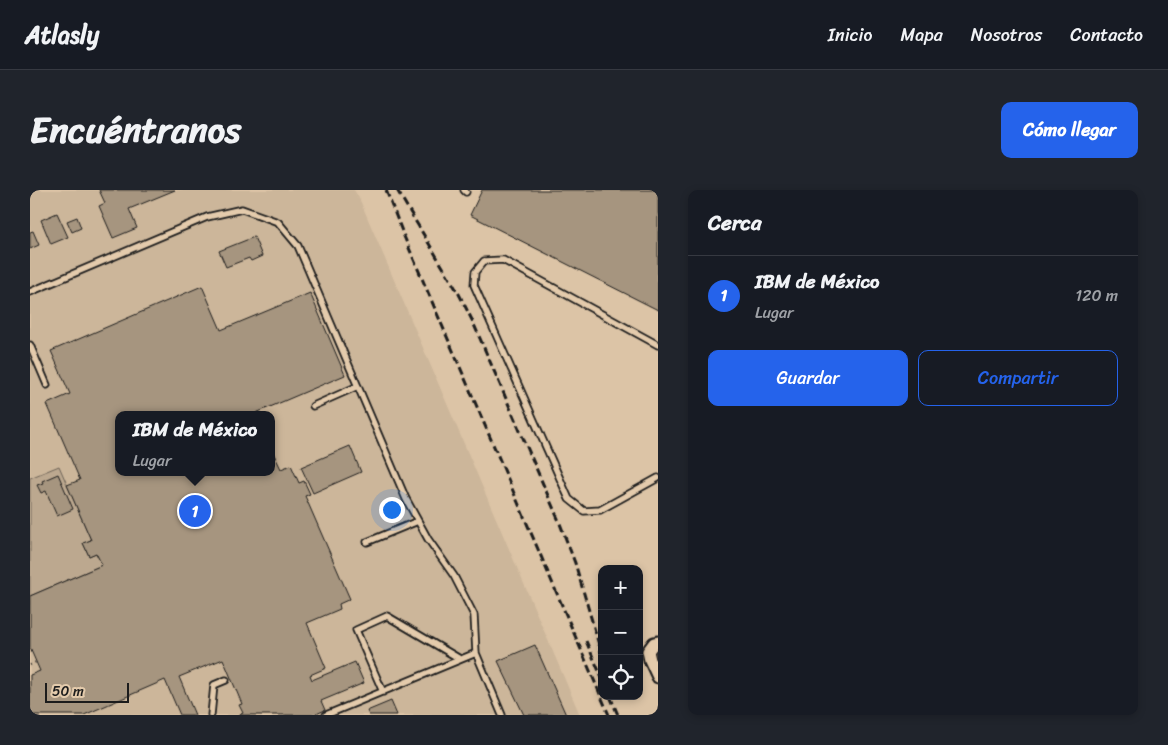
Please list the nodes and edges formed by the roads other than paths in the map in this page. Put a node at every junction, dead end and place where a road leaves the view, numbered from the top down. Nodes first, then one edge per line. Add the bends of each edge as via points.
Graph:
1 (30, 292) edge
2 (30, 345) edge
3 (658, 345) edge
4 (47, 385) dead end
5 (358, 386) junction
6 (313, 406) dead end
7 (658, 478) edge
8 (418, 521) junction
9 (367, 542) dead end
10 (658, 642) edge
11 (476, 653) junction
12 (460, 660) junction
13 (658, 677) edge
14 (226, 680) dead end
15 (383, 692) junction
16 (211, 715) edge
17 (326, 715) edge
18 (502, 715) edge

1 - 5 lane via 207,216 242,209 278,222 298,246
2 - 4 lane
3 - 7 lane via 503,260 484,262 475,272 474,285 569,499 584,511 600,510
5 - 6 lane
5 - 8 lane
8 - 9 lane
8 - 11 lane via 474,614
10 - 13 street via 648,651
11 - 12 lane
11 - 18 lane
12 - 15 lane
12 - 15 lane via 388,616 356,630
14 - 16 lane via 214,685
15 - 17 lane

